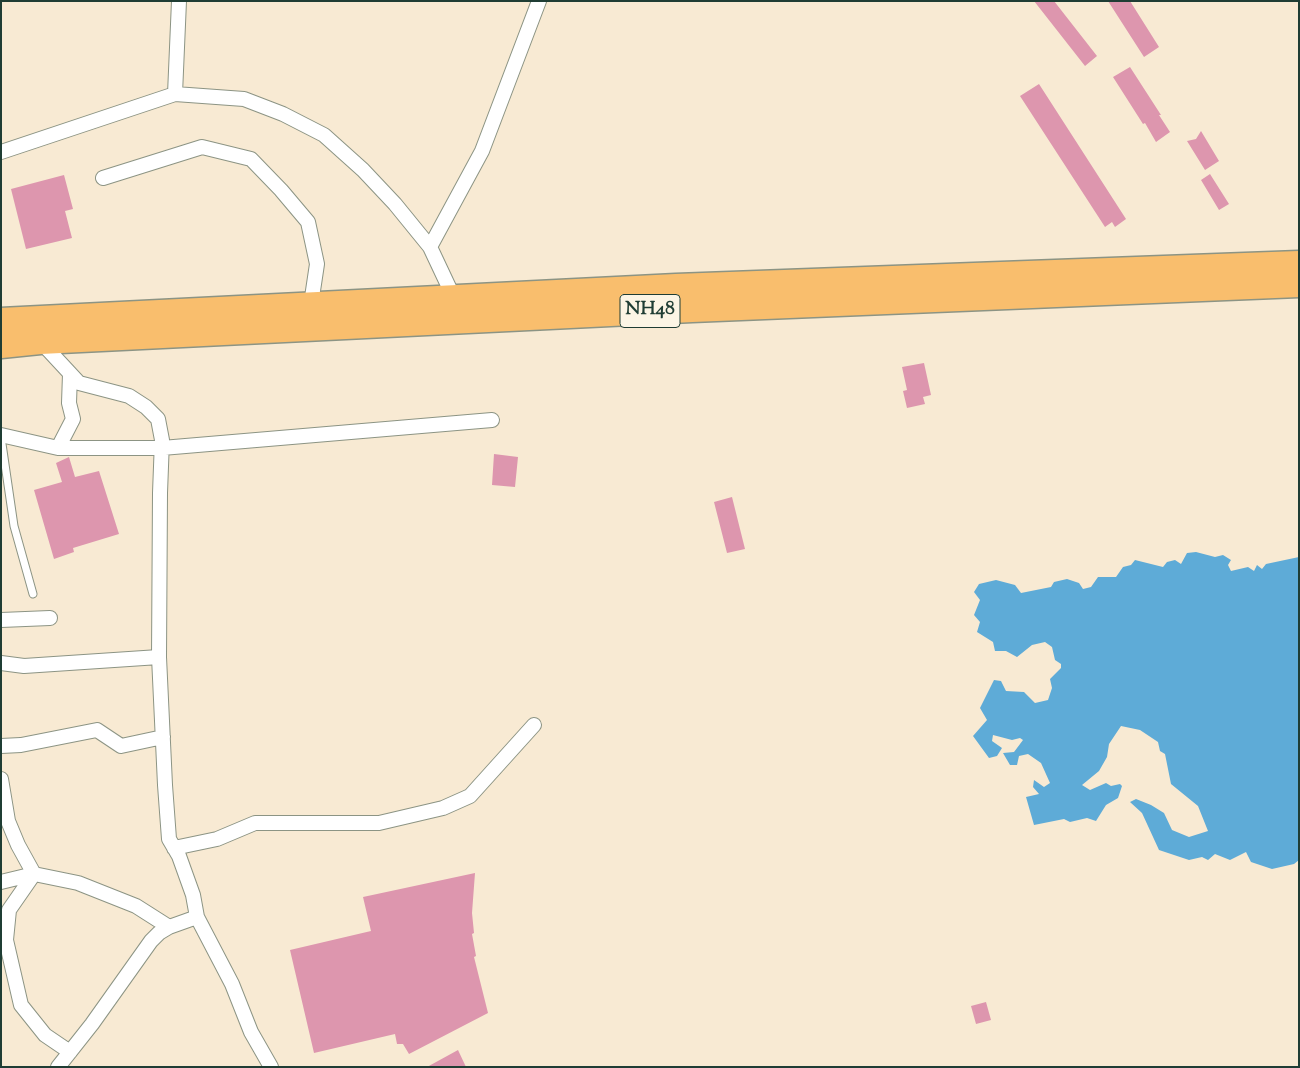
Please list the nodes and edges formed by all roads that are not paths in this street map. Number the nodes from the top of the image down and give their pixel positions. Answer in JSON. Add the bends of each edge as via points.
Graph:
{"nodes":[{"id":1,"x":179,"y":1,"type":"edge"},
{"id":2,"x":539,"y":1,"type":"edge"},
{"id":3,"x":175,"y":94,"type":"junction"},
{"id":4,"x":1,"y":152,"type":"edge"},
{"id":5,"x":103,"y":178,"type":"dead end"},
{"id":6,"x":430,"y":247,"type":"junction"},
{"id":7,"x":1299,"y":264,"type":"edge"},
{"id":8,"x":1299,"y":284,"type":"edge"},
{"id":9,"x":454,"y":298,"type":"junction"},
{"id":10,"x":311,"y":304,"type":"junction"},
{"id":11,"x":1,"y":321,"type":"edge"},
{"id":12,"x":40,"y":341,"type":"junction"},
{"id":13,"x":1,"y":345,"type":"edge"},
{"id":14,"x":70,"y":374,"type":"junction"},
{"id":15,"x":492,"y":420,"type":"dead end"},
{"id":16,"x":1,"y":436,"type":"edge"},
{"id":17,"x":58,"y":448,"type":"junction"},
{"id":18,"x":162,"y":448,"type":"junction"},
{"id":19,"x":33,"y":594,"type":"dead end"},
{"id":20,"x":50,"y":618,"type":"dead end"},
{"id":21,"x":1,"y":620,"type":"edge"},
{"id":22,"x":159,"y":656,"type":"junction"},
{"id":23,"x":1,"y":663,"type":"edge"},
{"id":24,"x":534,"y":725,"type":"dead end"},
{"id":25,"x":163,"y":737,"type":"junction"},
{"id":26,"x":1,"y":746,"type":"edge"},
{"id":27,"x":1,"y":779,"type":"edge"},
{"id":28,"x":174,"y":848,"type":"junction"},
{"id":29,"x":34,"y":874,"type":"junction"},
{"id":30,"x":1,"y":882,"type":"edge"},
{"id":31,"x":197,"y":917,"type":"junction"},
{"id":32,"x":169,"y":927,"type":"junction"},
{"id":33,"x":4,"y":939,"type":"edge"},
{"id":34,"x":70,"y":1052,"type":"junction"},
{"id":35,"x":58,"y":1067,"type":"edge"},
{"id":36,"x":271,"y":1067,"type":"edge"}],
"edges":[{"from":1,"to":3,"type":"street"},
{"from":2,"to":6,"type":"street","via":[[482,151]]},
{"from":3,"to":4,"type":"street"},
{"from":3,"to":6,"type":"street","via":[[244,99],[324,135],[363,170]]},
{"from":5,"to":10,"type":"street","via":[[202,147],[251,159],[308,222],[317,264]]},
{"from":6,"to":9,"type":"street"},
{"from":7,"to":9,"type":"highway","number":"NH48"},
{"from":8,"to":12,"type":"highway","number":"NH48"},
{"from":9,"to":10,"type":"highway","number":"NH48"},
{"from":10,"to":11,"type":"highway","number":"NH48"},
{"from":12,"to":13,"type":"highway","number":"NH48"},
{"from":12,"to":14,"type":"street"},
{"from":14,"to":17,"type":"street","via":[[69,403],[73,419]]},
{"from":14,"to":18,"type":"street","via":[[79,383],[130,396],[146,407],[158,419]]},
{"from":15,"to":18,"type":"street"},
{"from":16,"to":17,"type":"street"},
{"from":16,"to":19,"type":"lane","via":[[14,526]]},
{"from":17,"to":18,"type":"street"},
{"from":18,"to":22,"type":"street"},
{"from":20,"to":21,"type":"street"},
{"from":22,"to":23,"type":"street","via":[[24,666]]},
{"from":22,"to":25,"type":"street"},
{"from":24,"to":28,"type":"street","via":[[470,796],[443,808],[379,823],[255,823],[217,839]]},
{"from":25,"to":26,"type":"street","via":[[121,746],[97,730],[21,746]]},
{"from":25,"to":28,"type":"street","via":[[169,839]]},
{"from":27,"to":29,"type":"street","via":[[8,821]]},
{"from":28,"to":31,"type":"street","via":[[193,895]]},
{"from":29,"to":30,"type":"street"},
{"from":29,"to":32,"type":"street","via":[[78,883],[128,902]]},
{"from":29,"to":33,"type":"street","via":[[9,910]]},
{"from":31,"to":32,"type":"street"},
{"from":31,"to":36,"type":"street"},
{"from":32,"to":34,"type":"street","via":[[150,941]]},
{"from":33,"to":34,"type":"street","via":[[21,1005],[45,1035]]},
{"from":34,"to":35,"type":"street"}]}
